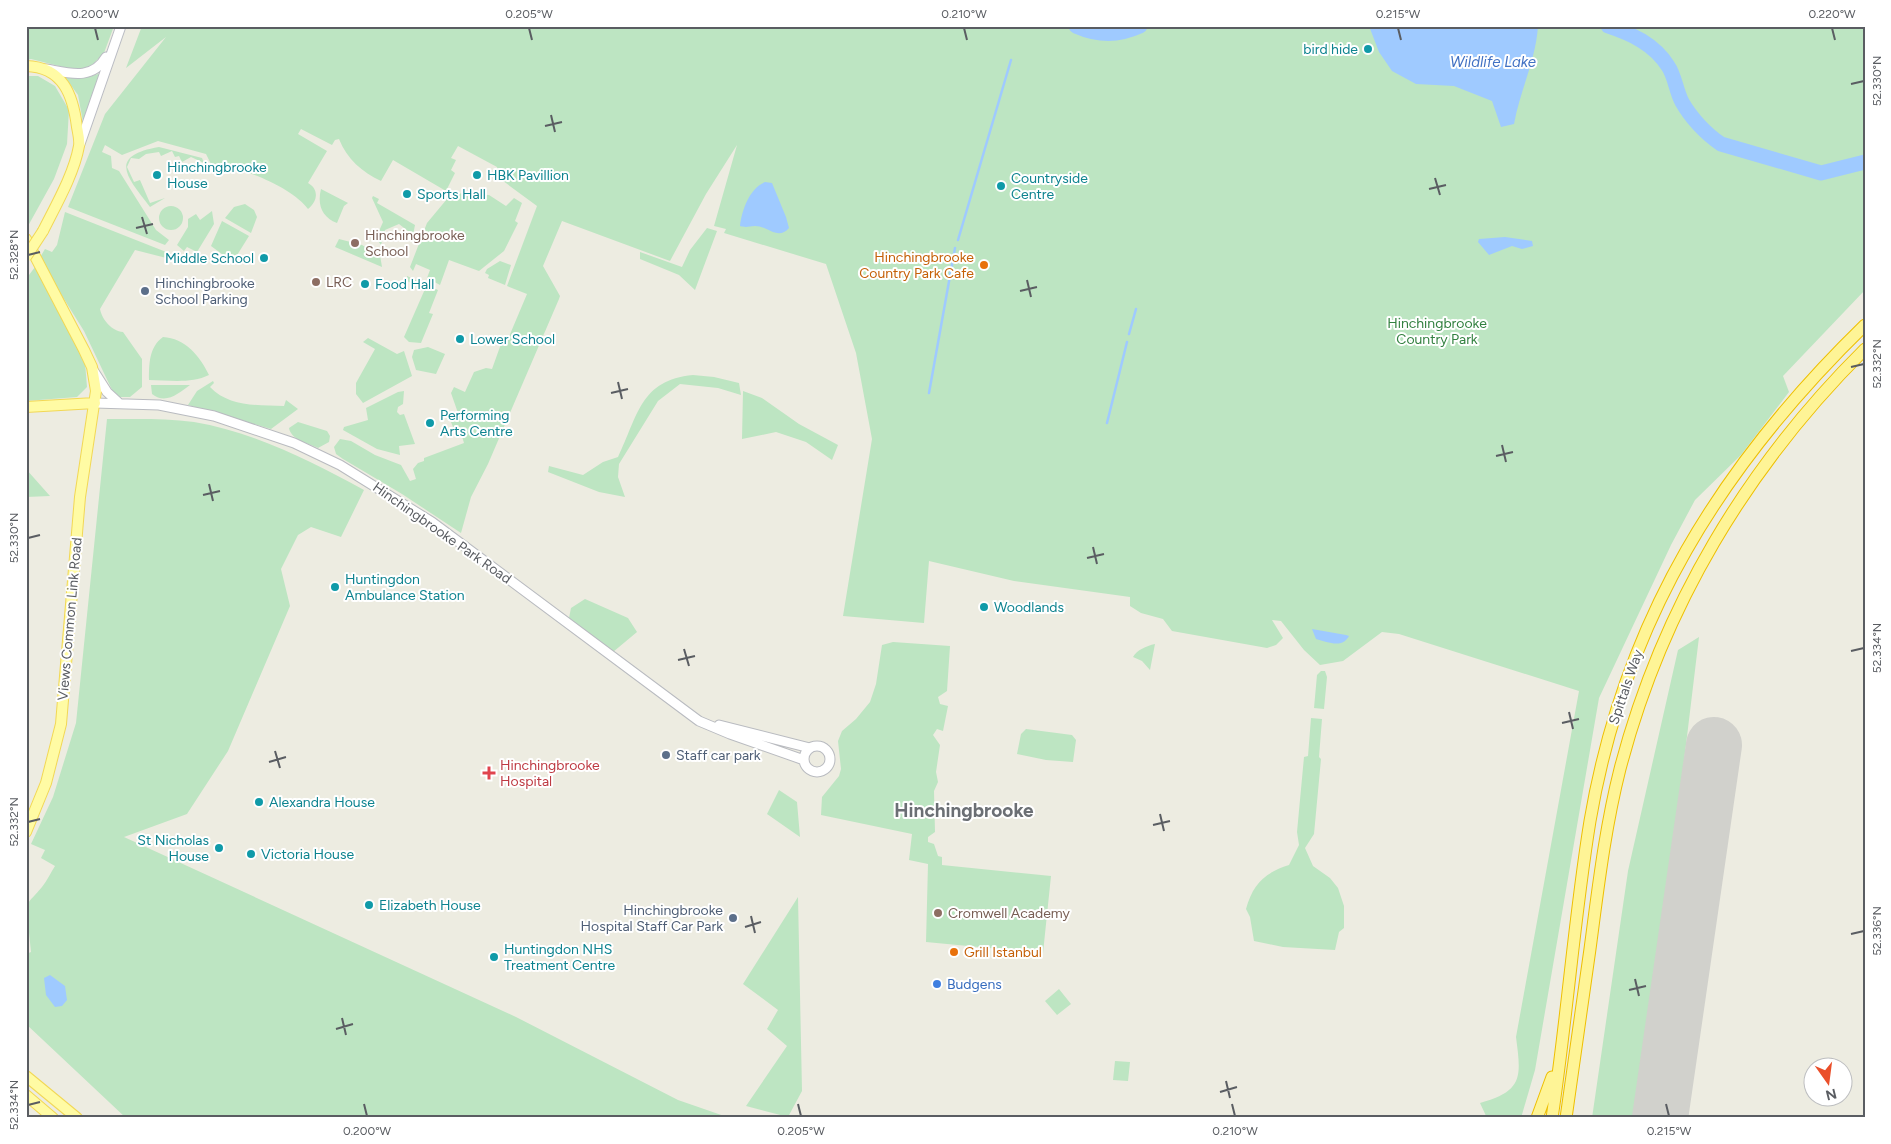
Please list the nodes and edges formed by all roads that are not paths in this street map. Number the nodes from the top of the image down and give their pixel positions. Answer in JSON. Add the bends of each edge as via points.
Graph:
{"nodes":[{"id":1,"x":121,"y":26,"type":"edge"},
{"id":2,"x":113,"y":46,"type":"junction"},
{"id":3,"x":26,"y":66,"type":"edge"},
{"id":4,"x":46,"y":69,"type":"junction"},
{"id":5,"x":80,"y":144,"type":"junction"},
{"id":6,"x":26,"y":239,"type":"edge"},
{"id":7,"x":26,"y":257,"type":"edge"},
{"id":8,"x":1865,"y":325,"type":"edge"},
{"id":9,"x":1865,"y":349,"type":"edge"},
{"id":10,"x":92,"y":367,"type":"junction"},
{"id":11,"x":95,"y":403,"type":"junction"},
{"id":12,"x":119,"y":403,"type":"junction"},
{"id":13,"x":26,"y":407,"type":"edge"},
{"id":14,"x":699,"y":721,"type":"junction"},
{"id":15,"x":810,"y":748,"type":"junction"},
{"id":16,"x":804,"y":760,"type":"junction"},
{"id":17,"x":26,"y":832,"type":"edge"},
{"id":18,"x":1563,"y":1047,"type":"junction"},
{"id":19,"x":26,"y":1076,"type":"edge"},
{"id":20,"x":26,"y":1096,"type":"edge"},
{"id":21,"x":53,"y":1118,"type":"edge"},
{"id":22,"x":76,"y":1118,"type":"edge"},
{"id":23,"x":1537,"y":1118,"type":"edge"},
{"id":24,"x":1552,"y":1118,"type":"edge"},
{"id":25,"x":1566,"y":1118,"type":"edge"}],
"edges":[{"from":1,"to":2,"type":"street"},
{"from":2,"to":4,"type":"street","via":[[98,69],[86,74]]},
{"from":2,"to":5,"type":"street"},
{"from":3,"to":4,"type":"main road"},
{"from":4,"to":5,"type":"main road","via":[[64,83],[73,101]]},
{"from":5,"to":7,"type":"main road","bridge":true,"via":[[63,191]]},
{"from":6,"to":10,"type":"main road"},
{"from":8,"to":18,"type":"highway","name":"Spittals Way","via":[[1791,401],[1723,489],[1685,551],[1646,631],[1620,701],[1590,820]]},
{"from":9,"to":25,"type":"highway","name":"Spittals Way","via":[[1788,433],[1739,500],[1701,562],[1658,653],[1626,748],[1609,823]]},
{"from":10,"to":11,"type":"main road"},
{"from":10,"to":12,"type":"street","via":[[107,392]]},
{"from":11,"to":12,"type":"street","name":"Hinchingbrooke Park Road"},
{"from":11,"to":13,"type":"main road","name":"Hinchingbrooke Park Road"},
{"from":11,"to":17,"type":"main road","name":"Views Common Link Road","via":[[80,497],[61,724],[46,783]]},
{"from":12,"to":14,"type":"street","name":"Hinchingbrooke Park Road","via":[[214,416],[294,443],[362,476],[432,522]]},
{"from":14,"to":15,"type":"street","name":"Hinchingbrooke Park Road"},
{"from":14,"to":16,"type":"street","name":"Hinchingbrooke Park Road"},
{"from":15,"to":16,"type":"street"},
{"from":15,"to":16,"type":"street","via":[[818,746],[825,749],[829,756],[828,765],[821,771],[812,771]]},
{"from":18,"to":23,"type":"highway"},
{"from":18,"to":24,"type":"highway","name":"Spittals Way"},
{"from":19,"to":22,"type":"main road"},
{"from":20,"to":21,"type":"main road"}]}
